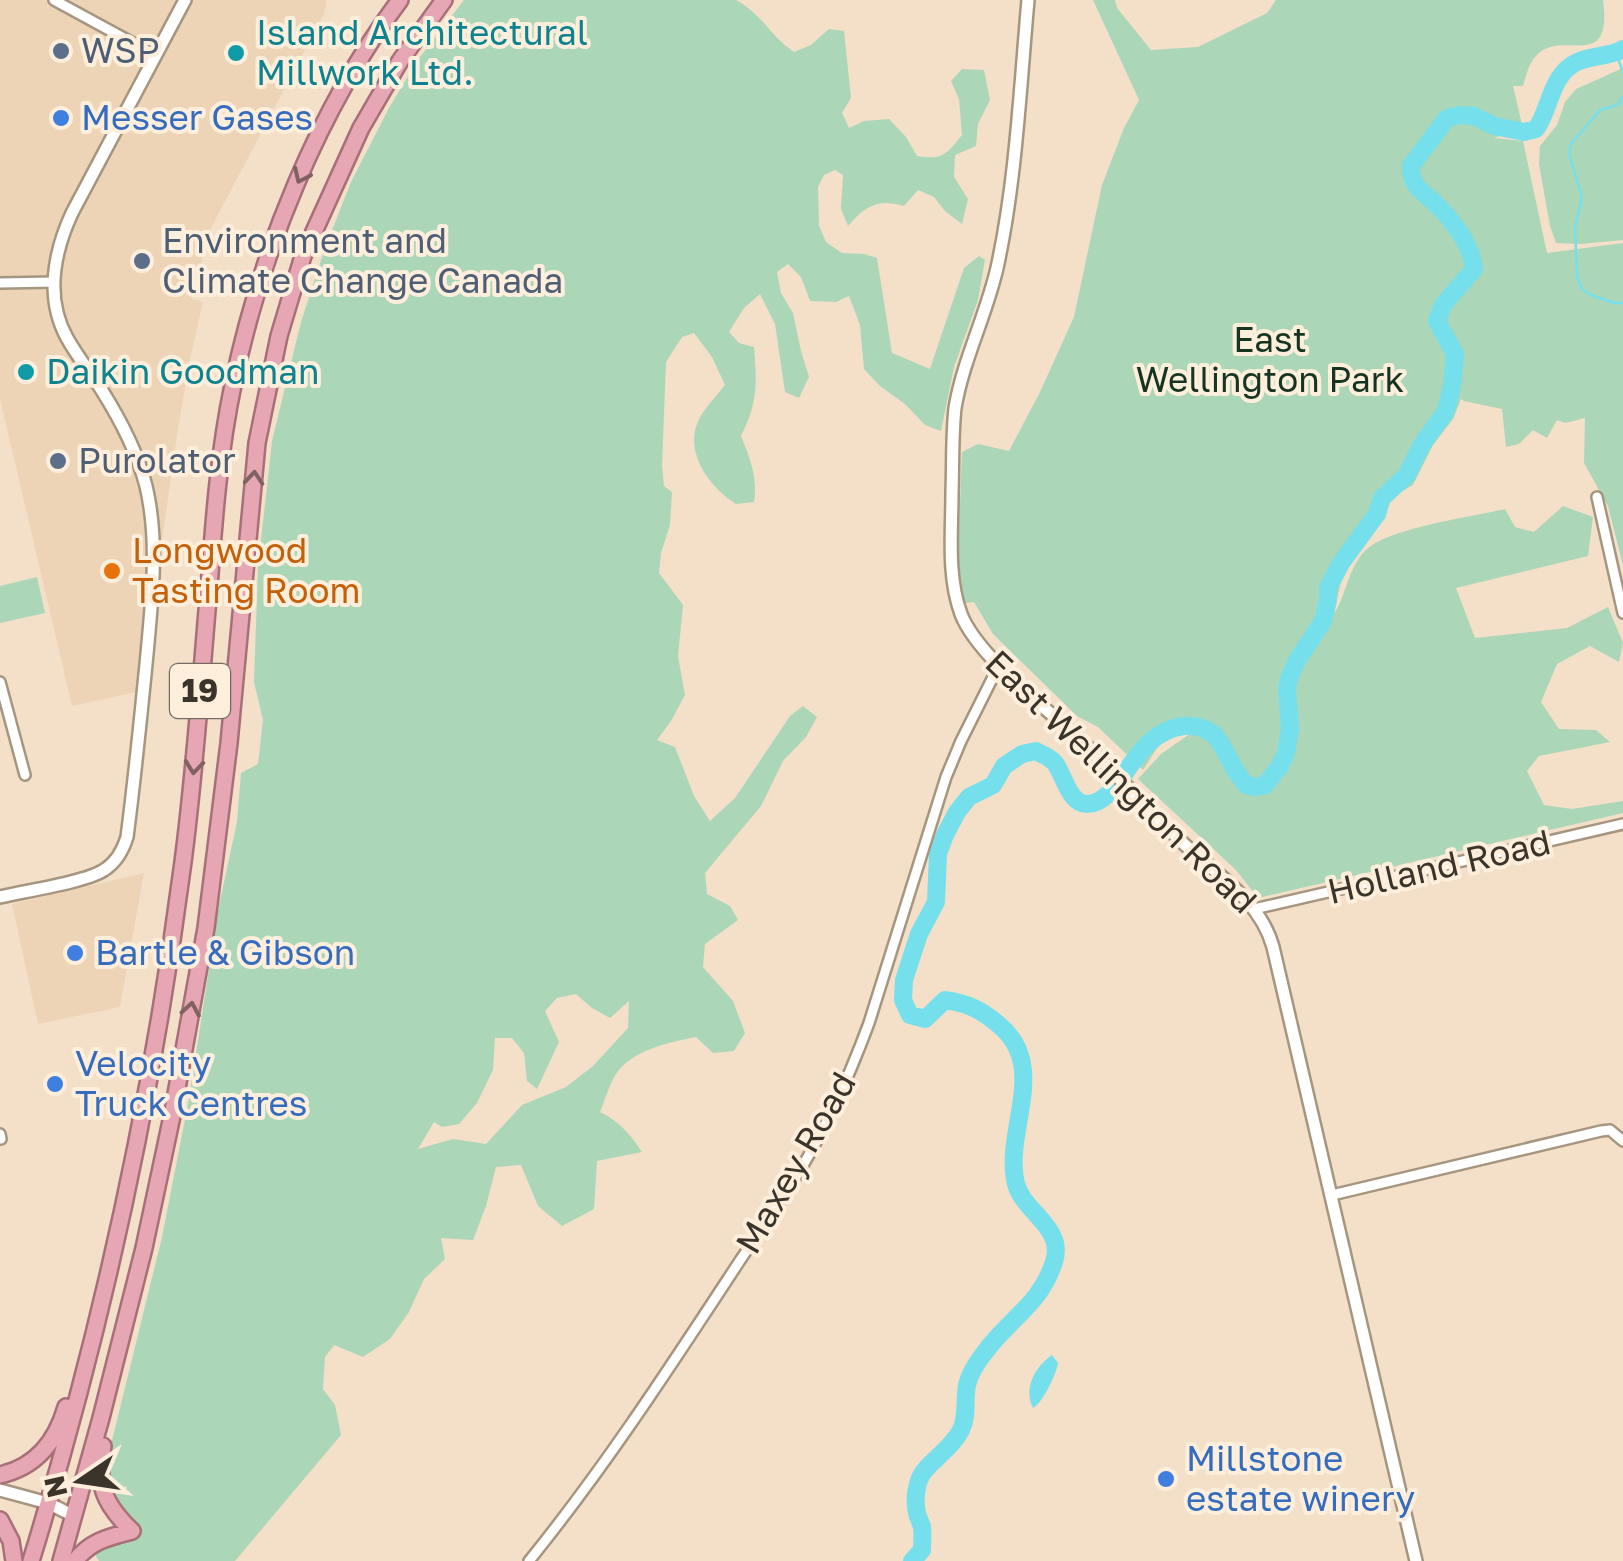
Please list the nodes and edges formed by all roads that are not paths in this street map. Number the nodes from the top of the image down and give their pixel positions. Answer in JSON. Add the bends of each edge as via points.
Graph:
{"nodes":[{"id":1,"x":54,"y":0,"type":"edge"},
{"id":2,"x":185,"y":0,"type":"edge"},
{"id":3,"x":400,"y":0,"type":"edge"},
{"id":4,"x":444,"y":0,"type":"edge"},
{"id":5,"x":1028,"y":0,"type":"edge"},
{"id":6,"x":155,"y":55,"type":"junction"},
{"id":7,"x":54,"y":282,"type":"junction"},
{"id":8,"x":0,"y":283,"type":"edge"},
{"id":9,"x":1597,"y":497,"type":"dead end"},
{"id":10,"x":1623,"y":613,"type":"edge"},
{"id":11,"x":999,"y":665,"type":"junction"},
{"id":12,"x":0,"y":682,"type":"edge"},
{"id":13,"x":25,"y":775,"type":"dead end"},
{"id":14,"x":1623,"y":824,"type":"edge"},
{"id":15,"x":0,"y":896,"type":"edge"},
{"id":16,"x":1254,"y":910,"type":"junction"},
{"id":17,"x":1623,"y":1141,"type":"edge"},
{"id":18,"x":136,"y":1148,"type":"junction"},
{"id":19,"x":160,"y":1174,"type":"junction"},
{"id":20,"x":1332,"y":1194,"type":"junction"},
{"id":21,"x":0,"y":1476,"type":"edge"},
{"id":22,"x":0,"y":1490,"type":"edge"},
{"id":23,"x":48,"y":1504,"type":"junction"},
{"id":24,"x":74,"y":1516,"type":"junction"},
{"id":25,"x":0,"y":1520,"type":"edge"},
{"id":26,"x":14,"y":1561,"type":"edge"},
{"id":27,"x":31,"y":1561,"type":"edge"},
{"id":28,"x":61,"y":1561,"type":"edge"},
{"id":29,"x":75,"y":1561,"type":"edge"},
{"id":30,"x":529,"y":1561,"type":"edge"},
{"id":31,"x":1416,"y":1561,"type":"edge"}],
"edges":[{"from":1,"to":6,"type":"street"},
{"from":2,"to":6,"type":"street"},
{"from":3,"to":18,"type":"highway","number":"19","one_way":true,"via":[[342,89],[297,183],[260,282],[232,386],[183,862]]},
{"from":19,"to":4,"type":"highway","number":"19","one_way":true,"via":[[206,928],[257,444],[279,336],[303,256],[361,128]]},
{"from":5,"to":11,"type":"street","name":"East Wellington Road","via":[[1002,242],[954,420],[953,585],[968,627]]},
{"from":6,"to":7,"type":"street","via":[[65,228]]},
{"from":7,"to":8,"type":"street"},
{"from":7,"to":15,"type":"street","via":[[64,332],[128,435],[146,484],[154,556],[148,646],[123,850],[96,874]]},
{"from":9,"to":10,"type":"street"},
{"from":11,"to":16,"type":"street","name":"East Wellington Road"},
{"from":11,"to":30,"type":"street","name":"Maxey Road","via":[[946,776],[869,1022],[831,1112],[794,1181],[702,1319]]},
{"from":12,"to":13,"type":"street"},
{"from":14,"to":16,"type":"street","name":"Holland Road"},
{"from":16,"to":20,"type":"street","name":"East Wellington Road","via":[[1270,937]]},
{"from":17,"to":20,"type":"street","via":[[1600,1131]]},
{"from":18,"to":21,"type":"highway","via":[[54,1439],[32,1463]]},
{"from":18,"to":23,"type":"highway","number":"19"},
{"from":19,"to":24,"type":"highway","number":"19"},
{"from":19,"to":29,"type":"highway","via":[[157,1224],[100,1462],[104,1496],[132,1531],[88,1546]]},
{"from":20,"to":31,"type":"street","name":"East Wellington Road"},
{"from":22,"to":23,"type":"street"},
{"from":23,"to":24,"type":"street"},
{"from":23,"to":27,"type":"highway","number":"19"},
{"from":24,"to":28,"type":"highway","number":"19"},
{"from":25,"to":26,"type":"highway"}]}
